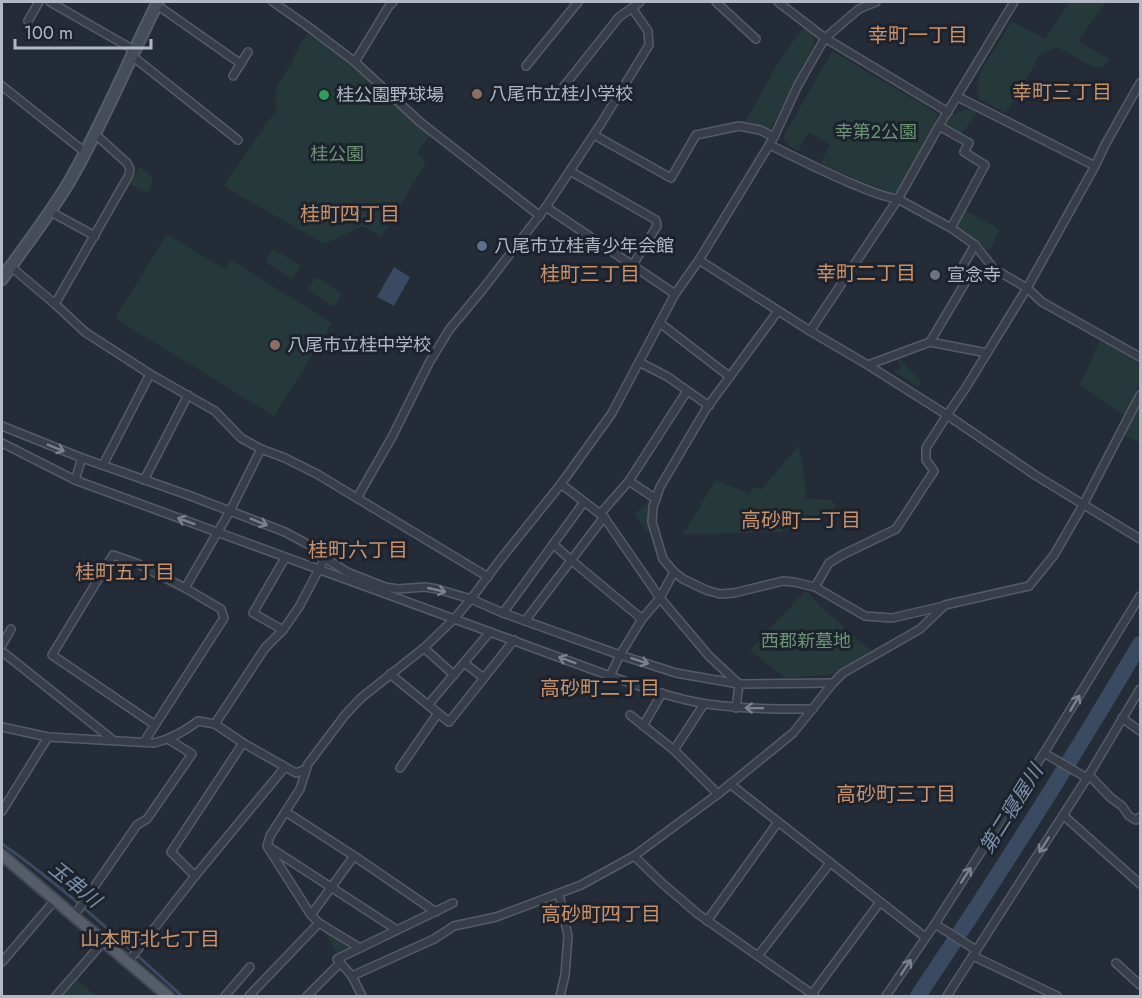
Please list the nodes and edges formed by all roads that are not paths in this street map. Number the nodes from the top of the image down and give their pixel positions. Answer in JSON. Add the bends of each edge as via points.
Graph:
{"nodes":[{"id":1,"x":39,"y":2,"type":"edge"},
{"id":2,"x":50,"y":2,"type":"edge"},
{"id":3,"x":273,"y":2,"type":"edge"},
{"id":4,"x":393,"y":2,"type":"edge"},
{"id":5,"x":578,"y":2,"type":"edge"},
{"id":6,"x":640,"y":2,"type":"edge"},
{"id":7,"x":716,"y":2,"type":"edge"},
{"id":8,"x":778,"y":2,"type":"edge"},
{"id":9,"x":876,"y":2,"type":"edge"},
{"id":10,"x":1014,"y":2,"type":"edge"},
{"id":11,"x":157,"y":3,"type":"edge"},
{"id":12,"x":632,"y":8,"type":"junction"},
{"id":13,"x":28,"y":21,"type":"dead end"},
{"id":14,"x":825,"y":38,"type":"junction"},
{"id":15,"x":756,"y":39,"type":"dead end"},
{"id":16,"x":133,"y":52,"type":"junction"},
{"id":17,"x":249,"y":52,"type":"dead end"},
{"id":18,"x":355,"y":62,"type":"junction"},
{"id":19,"x":241,"y":64,"type":"junction"},
{"id":20,"x":526,"y":66,"type":"dead end"},
{"id":21,"x":233,"y":76,"type":"dead end"},
{"id":22,"x":1140,"y":83,"type":"edge"},
{"id":23,"x":2,"y":86,"type":"edge"},
{"id":24,"x":557,"y":95,"type":"dead end"},
{"id":25,"x":958,"y":97,"type":"junction"},
{"id":26,"x":948,"y":112,"type":"junction"},
{"id":27,"x":939,"y":126,"type":"junction"},
{"id":28,"x":94,"y":134,"type":"junction"},
{"id":29,"x":594,"y":135,"type":"junction"},
{"id":30,"x":774,"y":137,"type":"junction"},
{"id":31,"x":238,"y":140,"type":"dead end"},
{"id":32,"x":770,"y":145,"type":"junction"},
{"id":33,"x":86,"y":153,"type":"junction"},
{"id":34,"x":1095,"y":166,"type":"junction"},
{"id":35,"x":570,"y":171,"type":"junction"},
{"id":36,"x":898,"y":199,"type":"junction"},
{"id":37,"x":546,"y":207,"type":"junction"},
{"id":38,"x":51,"y":212,"type":"junction"},
{"id":39,"x":540,"y":216,"type":"junction"},
{"id":40,"x":951,"y":228,"type":"junction"},
{"id":41,"x":95,"y":236,"type":"junction"},
{"id":42,"x":975,"y":245,"type":"junction"},
{"id":43,"x":699,"y":260,"type":"junction"},
{"id":44,"x":10,"y":266,"type":"junction"},
{"id":45,"x":632,"y":266,"type":"junction"},
{"id":46,"x":2,"y":279,"type":"edge"},
{"id":47,"x":1027,"y":288,"type":"junction"},
{"id":48,"x":675,"y":294,"type":"junction"},
{"id":49,"x":55,"y":304,"type":"junction"},
{"id":50,"x":778,"y":311,"type":"junction"},
{"id":51,"x":660,"y":323,"type":"junction"},
{"id":52,"x":810,"y":331,"type":"junction"},
{"id":53,"x":930,"y":342,"type":"junction"},
{"id":54,"x":987,"y":353,"type":"junction"},
{"id":55,"x":1140,"y":357,"type":"edge"},
{"id":56,"x":639,"y":362,"type":"junction"},
{"id":57,"x":868,"y":365,"type":"junction"},
{"id":58,"x":150,"y":374,"type":"junction"},
{"id":59,"x":730,"y":377,"type":"junction"},
{"id":60,"x":687,"y":390,"type":"junction"},
{"id":61,"x":188,"y":395,"type":"junction"},
{"id":62,"x":1140,"y":395,"type":"edge"},
{"id":63,"x":709,"y":406,"type":"junction"},
{"id":64,"x":946,"y":415,"type":"junction"},
{"id":65,"x":2,"y":426,"type":"edge"},
{"id":66,"x":2,"y":443,"type":"edge"},
{"id":67,"x":261,"y":449,"type":"junction"},
{"id":68,"x":82,"y":458,"type":"junction"},
{"id":69,"x":103,"y":465,"type":"junction"},
{"id":70,"x":75,"y":480,"type":"junction"},
{"id":71,"x":144,"y":480,"type":"junction"},
{"id":72,"x":629,"y":481,"type":"junction"},
{"id":73,"x":561,"y":484,"type":"junction"},
{"id":74,"x":357,"y":498,"type":"junction"},
{"id":75,"x":656,"y":499,"type":"junction"},
{"id":76,"x":584,"y":502,"type":"junction"},
{"id":77,"x":1083,"y":505,"type":"junction"},
{"id":78,"x":230,"y":511,"type":"junction"},
{"id":79,"x":602,"y":515,"type":"junction"},
{"id":80,"x":218,"y":532,"type":"junction"},
{"id":81,"x":1140,"y":539,"type":"edge"},
{"id":82,"x":553,"y":544,"type":"junction"},
{"id":83,"x":285,"y":558,"type":"junction"},
{"id":84,"x":325,"y":558,"type":"junction"},
{"id":85,"x":571,"y":560,"type":"junction"},
{"id":86,"x":319,"y":570,"type":"junction"},
{"id":87,"x":674,"y":572,"type":"junction"},
{"id":88,"x":488,"y":577,"type":"junction"},
{"id":89,"x":815,"y":587,"type":"junction"},
{"id":90,"x":185,"y":588,"type":"junction"},
{"id":91,"x":1140,"y":596,"type":"edge"},
{"id":92,"x":660,"y":598,"type":"junction"},
{"id":93,"x":471,"y":599,"type":"junction"},
{"id":94,"x":945,"y":606,"type":"junction"},
{"id":95,"x":503,"y":613,"type":"junction"},
{"id":96,"x":454,"y":619,"type":"junction"},
{"id":97,"x":642,"y":619,"type":"junction"},
{"id":98,"x":525,"y":621,"type":"junction"},
{"id":99,"x":10,"y":629,"type":"dead end"},
{"id":100,"x":283,"y":630,"type":"junction"},
{"id":101,"x":490,"y":632,"type":"junction"},
{"id":102,"x":514,"y":640,"type":"junction"},
{"id":103,"x":2,"y":645,"type":"edge"},
{"id":104,"x":424,"y":648,"type":"junction"},
{"id":105,"x":4,"y":653,"type":"dead end"},
{"id":106,"x":620,"y":655,"type":"junction"},
{"id":107,"x":464,"y":663,"type":"junction"},
{"id":108,"x":390,"y":674,"type":"junction"},
{"id":109,"x":454,"y":675,"type":"junction"},
{"id":110,"x":610,"y":676,"type":"junction"},
{"id":111,"x":484,"y":678,"type":"junction"},
{"id":112,"x":833,"y":682,"type":"junction"},
{"id":113,"x":738,"y":684,"type":"junction"},
{"id":114,"x":1140,"y":689,"type":"edge"},
{"id":115,"x":662,"y":693,"type":"junction"},
{"id":116,"x":704,"y":704,"type":"junction"},
{"id":117,"x":428,"y":705,"type":"junction"},
{"id":118,"x":736,"y":708,"type":"junction"},
{"id":119,"x":813,"y":709,"type":"junction"},
{"id":120,"x":438,"y":713,"type":"junction"},
{"id":121,"x":630,"y":715,"type":"dead end"},
{"id":122,"x":1122,"y":718,"type":"junction"},
{"id":123,"x":215,"y":724,"type":"junction"},
{"id":124,"x":155,"y":725,"type":"junction"},
{"id":125,"x":643,"y":726,"type":"junction"},
{"id":126,"x":2,"y":727,"type":"edge"},
{"id":127,"x":1140,"y":731,"type":"edge"},
{"id":128,"x":48,"y":736,"type":"junction"},
{"id":129,"x":168,"y":739,"type":"junction"},
{"id":130,"x":113,"y":740,"type":"junction"},
{"id":131,"x":144,"y":742,"type":"junction"},
{"id":132,"x":243,"y":743,"type":"junction"},
{"id":133,"x":674,"y":750,"type":"junction"},
{"id":134,"x":1044,"y":753,"type":"junction"},
{"id":135,"x":285,"y":767,"type":"junction"},
{"id":136,"x":400,"y":768,"type":"dead end"},
{"id":137,"x":306,"y":769,"type":"junction"},
{"id":138,"x":1088,"y":777,"type":"junction"},
{"id":139,"x":730,"y":784,"type":"junction"},
{"id":140,"x":718,"y":794,"type":"junction"},
{"id":141,"x":2,"y":811,"type":"edge"},
{"id":142,"x":286,"y":812,"type":"junction"},
{"id":143,"x":1063,"y":815,"type":"junction"},
{"id":144,"x":1140,"y":818,"type":"edge"},
{"id":145,"x":778,"y":822,"type":"junction"},
{"id":146,"x":267,"y":846,"type":"junction"},
{"id":147,"x":2,"y":855,"type":"edge"},
{"id":148,"x":354,"y":856,"type":"junction"},
{"id":149,"x":634,"y":856,"type":"junction"},
{"id":150,"x":830,"y":863,"type":"junction"},
{"id":151,"x":195,"y":876,"type":"junction"},
{"id":152,"x":1140,"y":884,"type":"edge"},
{"id":153,"x":332,"y":887,"type":"junction"},
{"id":154,"x":558,"y":894,"type":"junction"},
{"id":155,"x":55,"y":900,"type":"junction"},
{"id":156,"x":880,"y":902,"type":"junction"},
{"id":157,"x":453,"y":903,"type":"dead end"},
{"id":158,"x":79,"y":909,"type":"junction"},
{"id":159,"x":436,"y":912,"type":"junction"},
{"id":160,"x":311,"y":915,"type":"junction"},
{"id":161,"x":708,"y":921,"type":"junction"},
{"id":162,"x":319,"y":923,"type":"junction"},
{"id":163,"x":934,"y":924,"type":"junction"},
{"id":164,"x":396,"y":930,"type":"junction"},
{"id":165,"x":926,"y":937,"type":"junction"},
{"id":166,"x":104,"y":941,"type":"junction"},
{"id":167,"x":360,"y":948,"type":"junction"},
{"id":168,"x":975,"y":953,"type":"junction"},
{"id":169,"x":758,"y":956,"type":"junction"},
{"id":170,"x":129,"y":960,"type":"junction"},
{"id":171,"x":2,"y":962,"type":"edge"},
{"id":172,"x":340,"y":963,"type":"junction"},
{"id":173,"x":1116,"y":963,"type":"dead end"},
{"id":174,"x":250,"y":967,"type":"dead end"},
{"id":175,"x":352,"y":976,"type":"junction"},
{"id":176,"x":1140,"y":985,"type":"edge"},
{"id":177,"x":814,"y":995,"type":"edge"},
{"id":178,"x":56,"y":996,"type":"edge"},
{"id":179,"x":168,"y":996,"type":"edge"},
{"id":180,"x":225,"y":996,"type":"edge"},
{"id":181,"x":249,"y":996,"type":"edge"},
{"id":182,"x":308,"y":996,"type":"edge"},
{"id":183,"x":362,"y":996,"type":"edge"},
{"id":184,"x":560,"y":996,"type":"edge"},
{"id":185,"x":886,"y":996,"type":"edge"},
{"id":186,"x":947,"y":996,"type":"edge"},
{"id":187,"x":1057,"y":996,"type":"edge"}],
"edges":[{"from":1,"to":13,"type":"street"},
{"from":2,"to":16,"type":"street"},
{"from":3,"to":18,"type":"street"},
{"from":4,"to":18,"type":"street"},
{"from":5,"to":20,"type":"street"},
{"from":6,"to":12,"type":"street"},
{"from":7,"to":15,"type":"street"},
{"from":8,"to":14,"type":"street"},
{"from":9,"to":14,"type":"street","via":[[859,9]]},
{"from":10,"to":25,"type":"street"},
{"from":11,"to":16,"type":"street"},
{"from":11,"to":19,"type":"street"},
{"from":12,"to":24,"type":"street","via":[[619,16]]},
{"from":12,"to":29,"type":"street","via":[[648,31],[649,45]]},
{"from":14,"to":26,"type":"street"},
{"from":14,"to":30,"type":"street"},
{"from":16,"to":28,"type":"street"},
{"from":16,"to":31,"type":"street"},
{"from":17,"to":19,"type":"street"},
{"from":18,"to":39,"type":"street","via":[[420,122]]},
{"from":19,"to":21,"type":"street"},
{"from":22,"to":34,"type":"street"},
{"from":23,"to":33,"type":"street"},
{"from":25,"to":26,"type":"street"},
{"from":25,"to":34,"type":"street"},
{"from":26,"to":27,"type":"street"},
{"from":27,"to":36,"type":"street"},
{"from":27,"to":40,"type":"street","via":[[969,143],[964,152],[985,165]]},
{"from":28,"to":33,"type":"street"},
{"from":28,"to":41,"type":"street","via":[[130,169]]},
{"from":29,"to":30,"type":"street","via":[[671,178],[696,135],[739,126]]},
{"from":29,"to":35,"type":"street"},
{"from":30,"to":32,"type":"street"},
{"from":32,"to":36,"type":"street","via":[[871,192]]},
{"from":32,"to":43,"type":"street"},
{"from":33,"to":38,"type":"street"},
{"from":34,"to":47,"type":"street"},
{"from":35,"to":37,"type":"street"},
{"from":35,"to":45,"type":"street","via":[[656,220],[657,226]]},
{"from":36,"to":40,"type":"street"},
{"from":36,"to":52,"type":"street"},
{"from":37,"to":39,"type":"street"},
{"from":37,"to":45,"type":"street"},
{"from":38,"to":41,"type":"street"},
{"from":38,"to":44,"type":"street"},
{"from":39,"to":74,"type":"street","via":[[449,330]]},
{"from":40,"to":42,"type":"street"},
{"from":41,"to":49,"type":"street"},
{"from":42,"to":47,"type":"street","via":[[994,269]]},
{"from":42,"to":53,"type":"street","via":[[964,264],[964,283]]},
{"from":43,"to":48,"type":"street"},
{"from":43,"to":50,"type":"street"},
{"from":44,"to":46,"type":"street"},
{"from":44,"to":49,"type":"street"},
{"from":45,"to":48,"type":"street"},
{"from":47,"to":54,"type":"street"},
{"from":47,"to":55,"type":"street","via":[[1042,302]]},
{"from":48,"to":51,"type":"street"},
{"from":49,"to":58,"type":"street","via":[[85,332]]},
{"from":50,"to":52,"type":"street"},
{"from":50,"to":59,"type":"street"},
{"from":51,"to":56,"type":"street"},
{"from":51,"to":59,"type":"street"},
{"from":52,"to":57,"type":"street"},
{"from":53,"to":54,"type":"street"},
{"from":53,"to":57,"type":"street"},
{"from":54,"to":64,"type":"street"},
{"from":56,"to":60,"type":"street"},
{"from":56,"to":73,"type":"street","via":[[612,412]]},
{"from":57,"to":64,"type":"street"},
{"from":58,"to":61,"type":"street"},
{"from":58,"to":69,"type":"street"},
{"from":59,"to":63,"type":"street"},
{"from":60,"to":63,"type":"street"},
{"from":60,"to":72,"type":"street"},
{"from":61,"to":67,"type":"street","via":[[215,411],[241,438]]},
{"from":61,"to":71,"type":"street"},
{"from":62,"to":77,"type":"street"},
{"from":63,"to":75,"type":"street"},
{"from":64,"to":77,"type":"street"},
{"from":64,"to":89,"type":"street","via":[[926,448],[926,460],[934,471],[896,529],[829,563]]},
{"from":65,"to":68,"type":"street","one_way":true},
{"from":66,"to":70,"type":"street"},
{"from":67,"to":74,"type":"street"},
{"from":67,"to":78,"type":"street"},
{"from":68,"to":69,"type":"street"},
{"from":68,"to":70,"type":"street"},
{"from":69,"to":71,"type":"street"},
{"from":80,"to":70,"type":"street","one_way":true},
{"from":71,"to":78,"type":"street"},
{"from":72,"to":75,"type":"street"},
{"from":72,"to":79,"type":"street"},
{"from":73,"to":76,"type":"street"},
{"from":73,"to":88,"type":"street"},
{"from":74,"to":88,"type":"street"},
{"from":75,"to":87,"type":"street","via":[[652,522],[663,559]]},
{"from":76,"to":79,"type":"street"},
{"from":76,"to":82,"type":"street"},
{"from":77,"to":81,"type":"street"},
{"from":77,"to":94,"type":"street","via":[[1054,555],[1029,586]]},
{"from":78,"to":80,"type":"street"},
{"from":78,"to":84,"type":"street","one_way":true,"via":[[285,532]]},
{"from":79,"to":85,"type":"street"},
{"from":79,"to":92,"type":"street"},
{"from":80,"to":83,"type":"street"},
{"from":80,"to":90,"type":"street"},
{"from":82,"to":85,"type":"street"},
{"from":82,"to":95,"type":"street"},
{"from":83,"to":86,"type":"street"},
{"from":83,"to":100,"type":"street","via":[[253,613]]},
{"from":84,"to":86,"type":"street"},
{"from":84,"to":93,"type":"street","one_way":true,"via":[[347,572],[385,587],[425,587]]},
{"from":85,"to":97,"type":"street"},
{"from":85,"to":98,"type":"street"},
{"from":86,"to":96,"type":"street"},
{"from":86,"to":100,"type":"street"},
{"from":87,"to":89,"type":"street","via":[[696,586],[720,594],[783,581]]},
{"from":87,"to":92,"type":"street"},
{"from":88,"to":93,"type":"street"},
{"from":89,"to":94,"type":"street","via":[[865,616],[892,618]]},
{"from":90,"to":124,"type":"street","via":[[221,609],[224,618]]},
{"from":90,"to":124,"type":"street","via":[[114,555],[52,655]]},
{"from":134,"to":91,"type":"street","one_way":true},
{"from":92,"to":97,"type":"street"},
{"from":92,"to":113,"type":"street"},
{"from":93,"to":95,"type":"street"},
{"from":93,"to":96,"type":"street"},
{"from":94,"to":112,"type":"street","via":[[920,629]]},
{"from":95,"to":98,"type":"street"},
{"from":96,"to":101,"type":"street"},
{"from":96,"to":104,"type":"street"},
{"from":97,"to":106,"type":"street"},
{"from":98,"to":106,"type":"street"},
{"from":99,"to":103,"type":"street"},
{"from":100,"to":123,"type":"street","via":[[265,648]]},
{"from":101,"to":102,"type":"street"},
{"from":101,"to":107,"type":"street"},
{"from":110,"to":102,"type":"street","one_way":true},
{"from":102,"to":111,"type":"street"},
{"from":104,"to":108,"type":"street"},
{"from":104,"to":109,"type":"street"},
{"from":105,"to":130,"type":"street"},
{"from":106,"to":110,"type":"street"},
{"from":106,"to":113,"type":"street","one_way":true,"via":[[676,673]]},
{"from":107,"to":109,"type":"street"},
{"from":107,"to":111,"type":"street"},
{"from":108,"to":117,"type":"street"},
{"from":108,"to":137,"type":"street","via":[[345,715]]},
{"from":109,"to":117,"type":"street"},
{"from":110,"to":115,"type":"street"},
{"from":111,"to":120,"type":"street","via":[[448,722]]},
{"from":112,"to":113,"type":"street"},
{"from":112,"to":119,"type":"street"},
{"from":113,"to":118,"type":"street"},
{"from":114,"to":122,"type":"street"},
{"from":115,"to":116,"type":"street"},
{"from":115,"to":125,"type":"street"},
{"from":116,"to":118,"type":"street"},
{"from":116,"to":133,"type":"street"},
{"from":117,"to":120,"type":"street"},
{"from":119,"to":118,"type":"street","one_way":true},
{"from":119,"to":139,"type":"street","via":[[793,733]]},
{"from":120,"to":136,"type":"street"},
{"from":121,"to":125,"type":"street"},
{"from":122,"to":127,"type":"street"},
{"from":122,"to":138,"type":"street"},
{"from":123,"to":129,"type":"street","via":[[198,721]]},
{"from":123,"to":132,"type":"street"},
{"from":124,"to":131,"type":"street"},
{"from":125,"to":133,"type":"street"},
{"from":126,"to":128,"type":"street"},
{"from":128,"to":130,"type":"street"},
{"from":128,"to":141,"type":"street"},
{"from":129,"to":131,"type":"street"},
{"from":129,"to":158,"type":"street","via":[[192,753]]},
{"from":130,"to":131,"type":"street"},
{"from":132,"to":135,"type":"street"},
{"from":132,"to":151,"type":"street","via":[[171,852]]},
{"from":133,"to":140,"type":"street"},
{"from":134,"to":138,"type":"street"},
{"from":163,"to":134,"type":"street","one_way":true},
{"from":135,"to":137,"type":"street","via":[[296,773]]},
{"from":135,"to":151,"type":"street"},
{"from":137,"to":142,"type":"street"},
{"from":138,"to":143,"type":"street"},
{"from":138,"to":144,"type":"street","via":[[1129,816]]},
{"from":139,"to":140,"type":"street"},
{"from":139,"to":145,"type":"street"},
{"from":140,"to":149,"type":"street"},
{"from":142,"to":146,"type":"street"},
{"from":142,"to":148,"type":"street"},
{"from":143,"to":152,"type":"street"},
{"from":143,"to":168,"type":"street","one_way":true},
{"from":145,"to":150,"type":"street"},
{"from":145,"to":161,"type":"street"},
{"from":146,"to":153,"type":"street"},
{"from":146,"to":160,"type":"street"},
{"from":147,"to":155,"type":"main road"},
{"from":148,"to":153,"type":"street"},
{"from":148,"to":159,"type":"street"},
{"from":149,"to":154,"type":"street"},
{"from":149,"to":161,"type":"street"},
{"from":150,"to":156,"type":"street"},
{"from":150,"to":169,"type":"street"},
{"from":151,"to":170,"type":"street"},
{"from":153,"to":160,"type":"street"},
{"from":153,"to":164,"type":"street"},
{"from":154,"to":175,"type":"street","via":[[496,917],[454,926]]},
{"from":154,"to":184,"type":"street","via":[[568,936],[566,975]]},
{"from":155,"to":158,"type":"main road"},
{"from":155,"to":171,"type":"street"},
{"from":156,"to":165,"type":"street"},
{"from":156,"to":177,"type":"street"},
{"from":157,"to":159,"type":"street"},
{"from":158,"to":166,"type":"main road"},
{"from":159,"to":164,"type":"street"},
{"from":160,"to":162,"type":"street"},
{"from":161,"to":169,"type":"street"},
{"from":162,"to":167,"type":"street"},
{"from":162,"to":181,"type":"street"},
{"from":163,"to":165,"type":"street"},
{"from":163,"to":168,"type":"street"},
{"from":164,"to":167,"type":"street"},
{"from":185,"to":165,"type":"street","one_way":true},
{"from":166,"to":170,"type":"main road"},
{"from":166,"to":178,"type":"street"},
{"from":167,"to":172,"type":"street","via":[[337,959]]},
{"from":168,"to":186,"type":"street"},
{"from":168,"to":187,"type":"street"},
{"from":169,"to":177,"type":"street"},
{"from":170,"to":179,"type":"main road"},
{"from":172,"to":175,"type":"street"},
{"from":172,"to":182,"type":"street"},
{"from":173,"to":176,"type":"street"},
{"from":174,"to":180,"type":"street"},
{"from":175,"to":183,"type":"street"}]}
